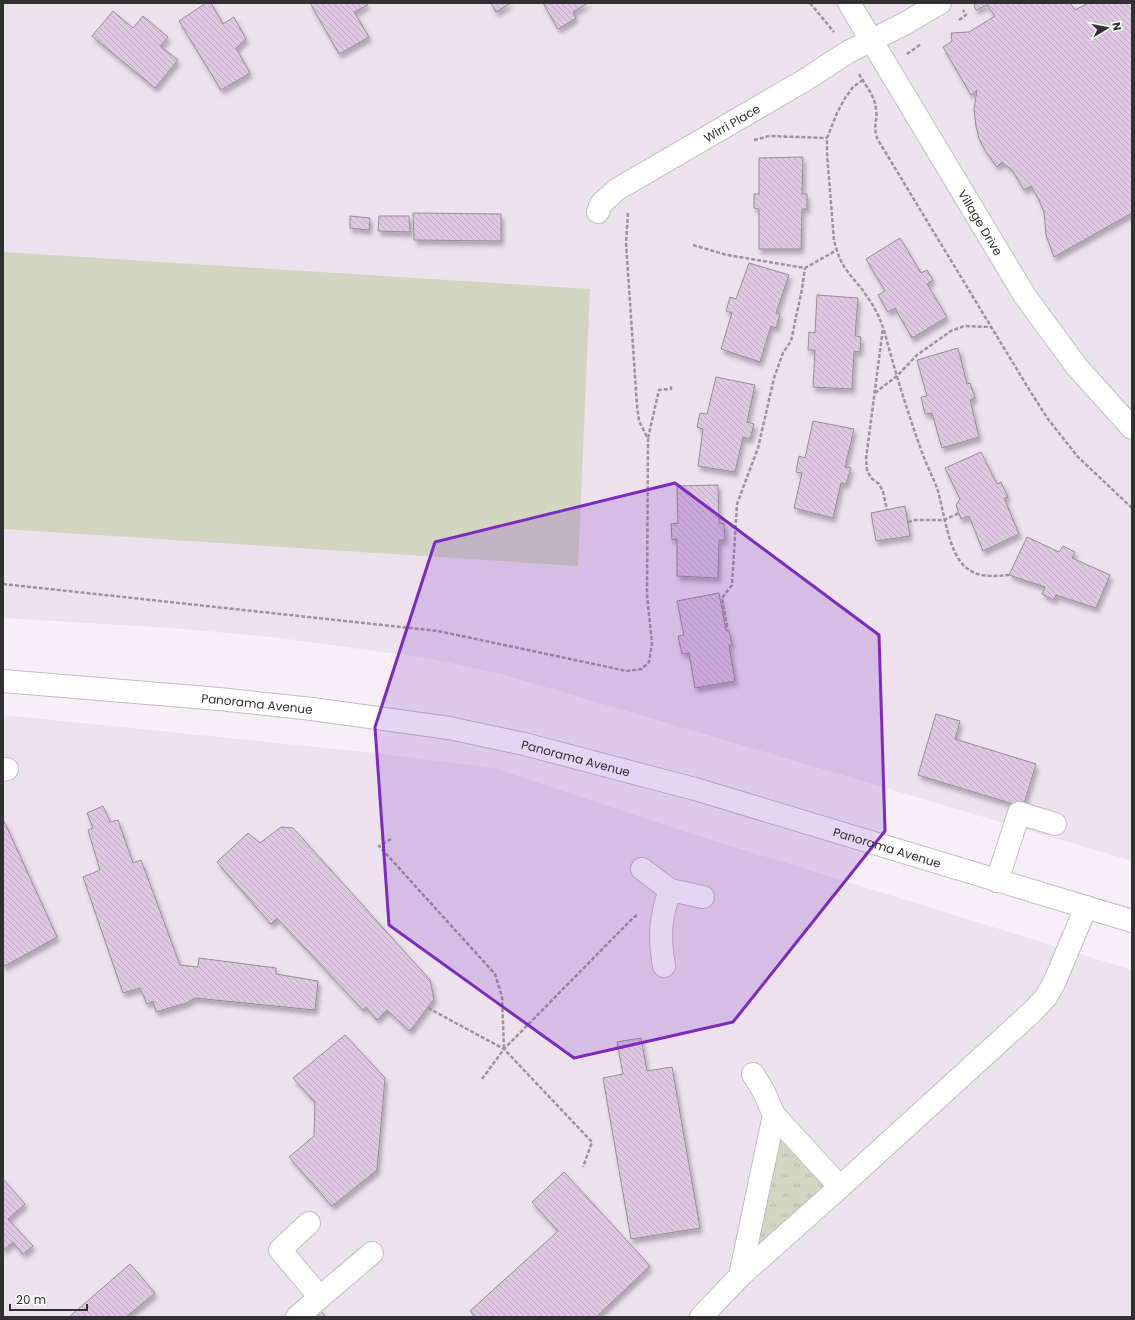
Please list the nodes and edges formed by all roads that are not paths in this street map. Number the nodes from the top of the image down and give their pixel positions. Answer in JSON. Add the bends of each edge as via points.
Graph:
{"nodes":[{"id":1,"x":849,"y":3,"type":"edge"},
{"id":2,"x":940,"y":3,"type":"edge"},
{"id":3,"x":872,"y":40,"type":"junction"},
{"id":4,"x":598,"y":212,"type":"dead end"},
{"id":5,"x":1132,"y":428,"type":"edge"},
{"id":6,"x":3,"y":681,"type":"edge"},
{"id":7,"x":1055,"y":824,"type":"dead end"},
{"id":8,"x":642,"y":869,"type":"dead end"},
{"id":9,"x":997,"y":881,"type":"junction"},
{"id":10,"x":670,"y":890,"type":"junction"},
{"id":11,"x":703,"y":897,"type":"dead end"},
{"id":12,"x":1086,"y":907,"type":"junction"},
{"id":13,"x":1132,"y":921,"type":"edge"},
{"id":14,"x":664,"y":966,"type":"dead end"},
{"id":15,"x":753,"y":1074,"type":"dead end"},
{"id":16,"x":774,"y":1114,"type":"junction"},
{"id":17,"x":840,"y":1187,"type":"junction"},
{"id":18,"x":309,"y":1223,"type":"dead end"},
{"id":19,"x":372,"y":1253,"type":"dead end"},
{"id":20,"x":740,"y":1276,"type":"junction"},
{"id":21,"x":320,"y":1297,"type":"junction"},
{"id":22,"x":297,"y":1317,"type":"edge"},
{"id":23,"x":701,"y":1317,"type":"edge"}],
"edges":[{"from":1,"to":3,"type":"street","name":"Village Drive"},
{"from":2,"to":3,"type":"street","name":"Wirri Place"},
{"from":3,"to":4,"type":"street","name":"Wirri Place","via":[[616,190],[601,204]]},
{"from":3,"to":5,"type":"street","name":"Village Drive","via":[[1026,296],[1077,367]]},
{"from":6,"to":9,"type":"street","name":"Panorama Avenue","via":[[288,706],[449,728],[524,744],[695,789]]},
{"from":7,"to":9,"type":"street","via":[[1019,813]]},
{"from":8,"to":10,"type":"street"},
{"from":9,"to":12,"type":"street","name":"Panorama Avenue"},
{"from":10,"to":11,"type":"street"},
{"from":10,"to":14,"type":"street","via":[[663,908],[660,927],[660,947]]},
{"from":12,"to":13,"type":"street","name":"Panorama Avenue"},
{"from":12,"to":17,"type":"street","via":[[1054,983],[1042,1001]]},
{"from":15,"to":16,"type":"street"},
{"from":16,"to":17,"type":"street"},
{"from":16,"to":20,"type":"street"},
{"from":17,"to":20,"type":"street"},
{"from":18,"to":21,"type":"street","via":[[280,1250]]},
{"from":19,"to":21,"type":"street"},
{"from":20,"to":23,"type":"street"},
{"from":21,"to":22,"type":"street"}]}
